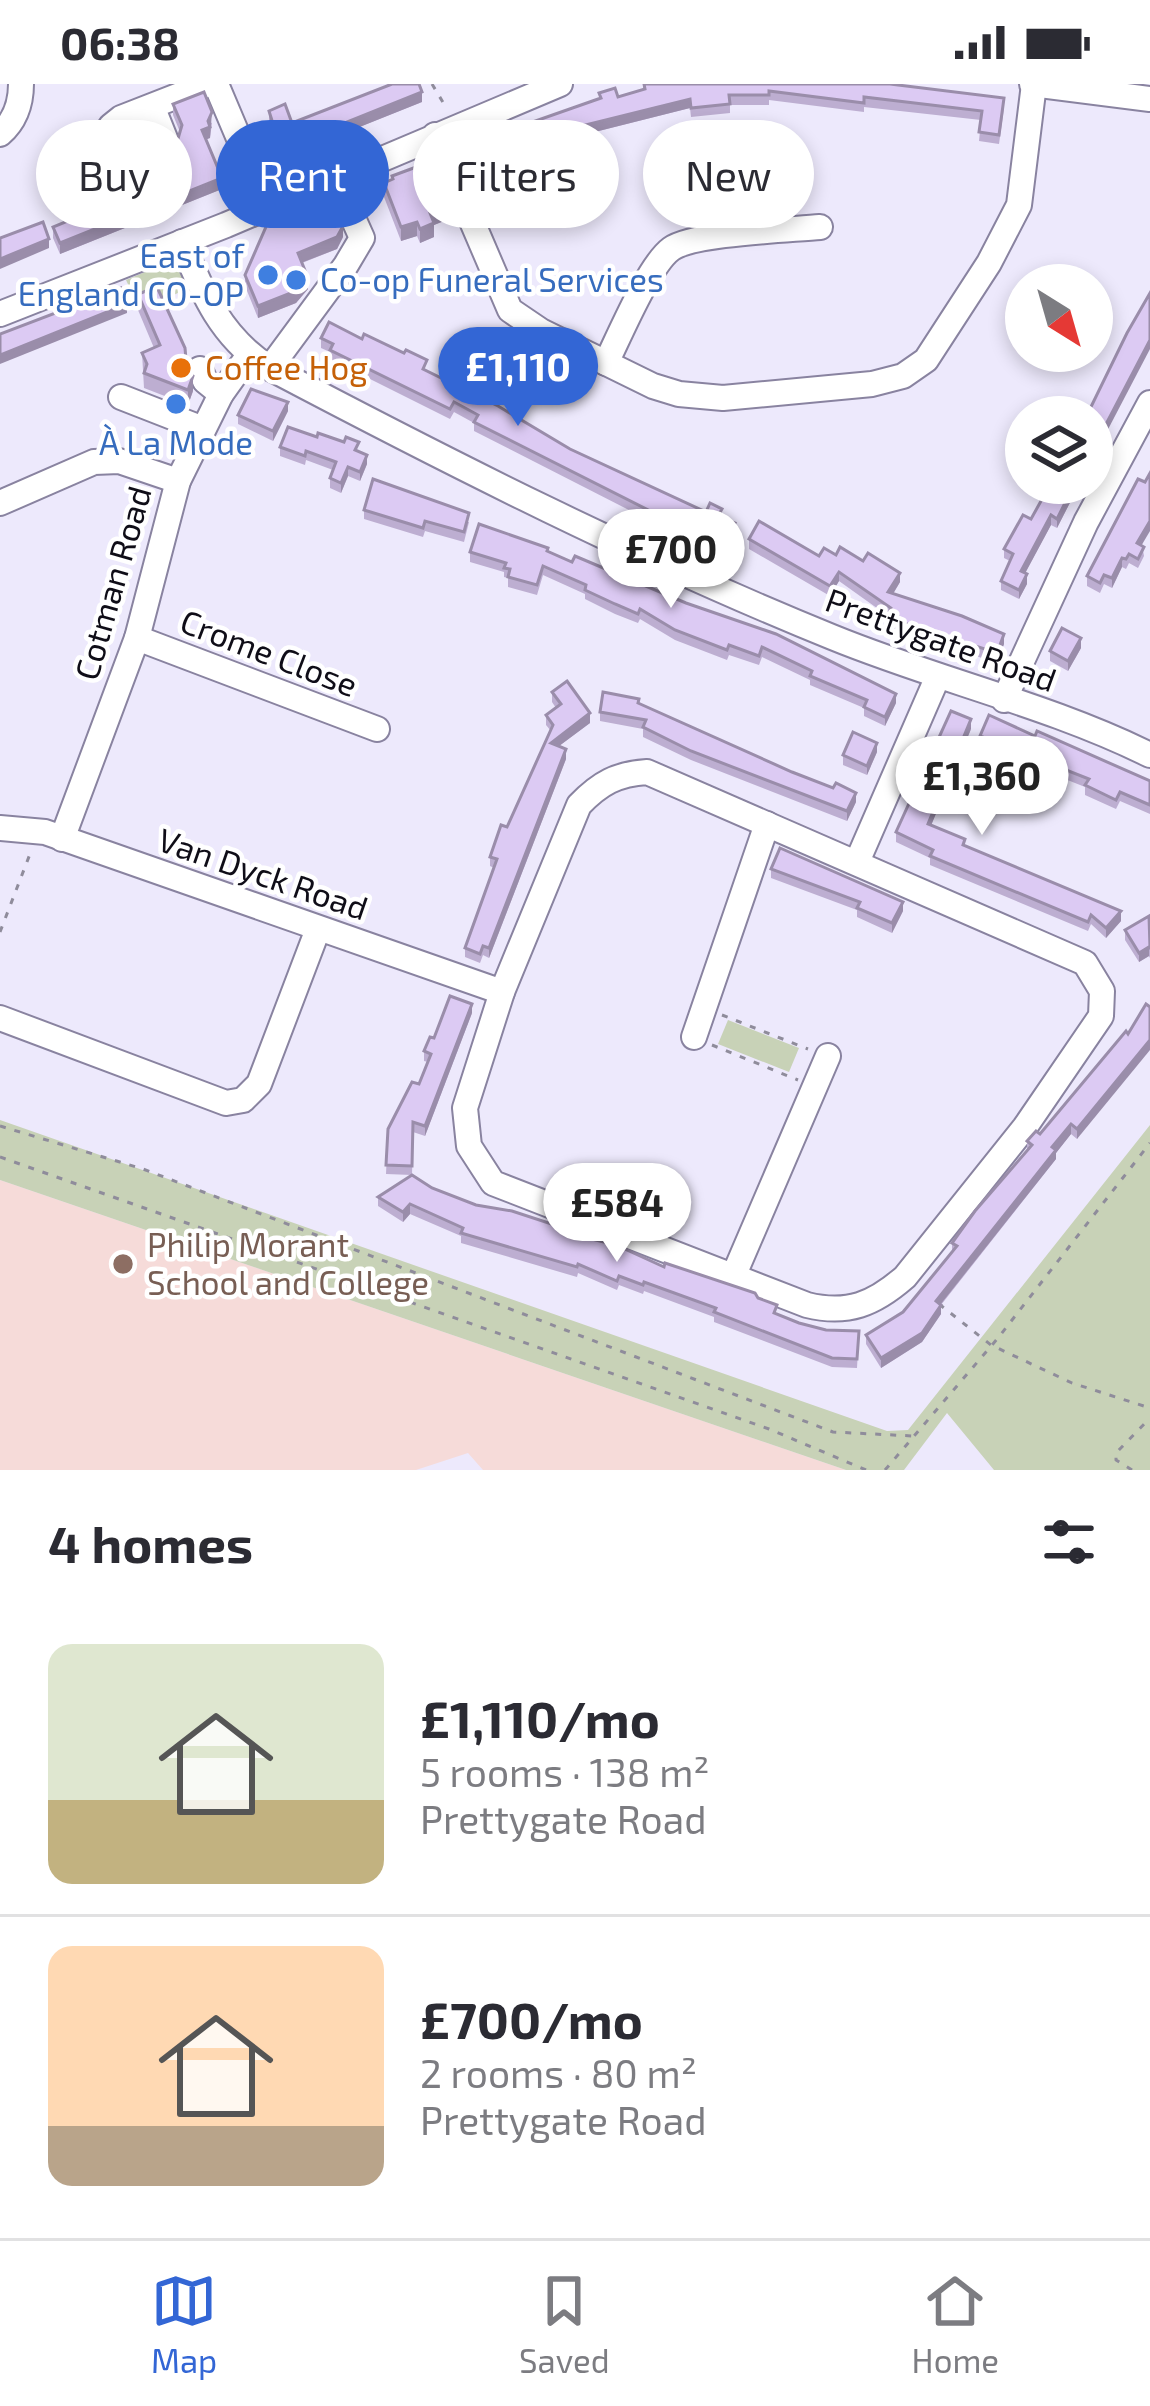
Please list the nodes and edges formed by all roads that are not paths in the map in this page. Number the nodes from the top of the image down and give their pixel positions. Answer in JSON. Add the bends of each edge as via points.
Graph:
{"nodes":[{"id":1,"x":21,"y":84,"type":"edge"},
{"id":2,"x":212,"y":84,"type":"edge"},
{"id":3,"x":560,"y":84,"type":"edge"},
{"id":4,"x":1033,"y":84,"type":"edge"},
{"id":5,"x":1150,"y":99,"type":"edge"},
{"id":6,"x":152,"y":106,"type":"dead end"},
{"id":7,"x":228,"y":120,"type":"edge"},
{"id":8,"x":471,"y":120,"type":"edge"},
{"id":9,"x":0,"y":134,"type":"edge"},
{"id":10,"x":820,"y":227,"type":"dead end"},
{"id":11,"x":216,"y":228,"type":"edge"},
{"id":12,"x":358,"y":228,"type":"edge"},
{"id":13,"x":481,"y":228,"type":"edge"},
{"id":14,"x":182,"y":242,"type":"junction"},
{"id":15,"x":0,"y":314,"type":"edge"},
{"id":16,"x":260,"y":362,"type":"junction"},
{"id":17,"x":606,"y":363,"type":"junction"},
{"id":18,"x":200,"y":369,"type":"dead end"},
{"id":19,"x":221,"y":394,"type":"junction"},
{"id":20,"x":121,"y":397,"type":"dead end"},
{"id":21,"x":1150,"y":403,"type":"edge"},
{"id":22,"x":203,"y":429,"type":"junction"},
{"id":23,"x":178,"y":481,"type":"junction"},
{"id":24,"x":0,"y":503,"type":"edge"},
{"id":25,"x":137,"y":638,"type":"junction"},
{"id":26,"x":938,"y":676,"type":"junction"},
{"id":27,"x":1004,"y":700,"type":"junction"},
{"id":28,"x":377,"y":729,"type":"dead end"},
{"id":29,"x":1150,"y":755,"type":"edge"},
{"id":30,"x":767,"y":824,"type":"junction"},
{"id":31,"x":0,"y":828,"type":"edge"},
{"id":32,"x":53,"y":835,"type":"junction"},
{"id":33,"x":857,"y":862,"type":"junction"},
{"id":34,"x":318,"y":928,"type":"junction"},
{"id":35,"x":502,"y":992,"type":"junction"},
{"id":36,"x":0,"y":1018,"type":"edge"},
{"id":37,"x":694,"y":1037,"type":"road end"},
{"id":38,"x":828,"y":1056,"type":"road end"},
{"id":39,"x":734,"y":1277,"type":"junction"}],
"edges":[{"from":1,"to":9,"type":"street"},
{"from":2,"to":6,"type":"street"},
{"from":2,"to":7,"type":"street"},
{"from":3,"to":8,"type":"street"},
{"from":4,"to":5,"type":"street"},
{"from":4,"to":17,"type":"street","via":[[1019,205],[955,319],[926,360],[903,376],[699,398]]},
{"from":10,"to":17,"type":"street","via":[[672,248]]},
{"from":11,"to":14,"type":"street"},
{"from":12,"to":16,"type":"street","name":"Cotman Road","via":[[362,238]]},
{"from":13,"to":17,"type":"street","via":[[510,310]]},
{"from":14,"to":15,"type":"street"},
{"from":14,"to":16,"type":"street","name":"Prettygate Road","via":[[229,336]]},
{"from":16,"to":19,"type":"street","name":"Cotman Road"},
{"from":16,"to":26,"type":"street","name":"Prettygate Road","via":[[693,580]]},
{"from":18,"to":19,"type":"street"},
{"from":19,"to":22,"type":"street","name":"Cotman Road"},
{"from":20,"to":22,"type":"street"},
{"from":21,"to":27,"type":"street"},
{"from":22,"to":23,"type":"street","name":"Cotman Road"},
{"from":23,"to":24,"type":"street","via":[[119,461],[94,462]]},
{"from":23,"to":25,"type":"street","name":"Cotman Road"},
{"from":25,"to":28,"type":"street","name":"Crome Close"},
{"from":25,"to":32,"type":"street","name":"Cotman Road"},
{"from":26,"to":27,"type":"street","name":"Prettygate Road"},
{"from":26,"to":33,"type":"street"},
{"from":27,"to":29,"type":"street","name":"Prettygate Road"},
{"from":30,"to":33,"type":"street"},
{"from":30,"to":35,"type":"street","via":[[647,772],[598,784],[579,805]]},
{"from":30,"to":37,"type":"street"},
{"from":31,"to":32,"type":"street","name":"Van Dyck Road"},
{"from":32,"to":34,"type":"street","name":"Van Dyck Road"},
{"from":33,"to":39,"type":"street","via":[[1085,963],[1102,991],[1101,1016],[1025,1127],[883,1297],[832,1312]]},
{"from":34,"to":35,"type":"street","name":"Van Dyck Road"},
{"from":34,"to":36,"type":"street","via":[[259,1084],[243,1100],[226,1103]]},
{"from":35,"to":39,"type":"street","via":[[465,1108],[469,1146],[493,1183]]},
{"from":38,"to":39,"type":"street"}]}
